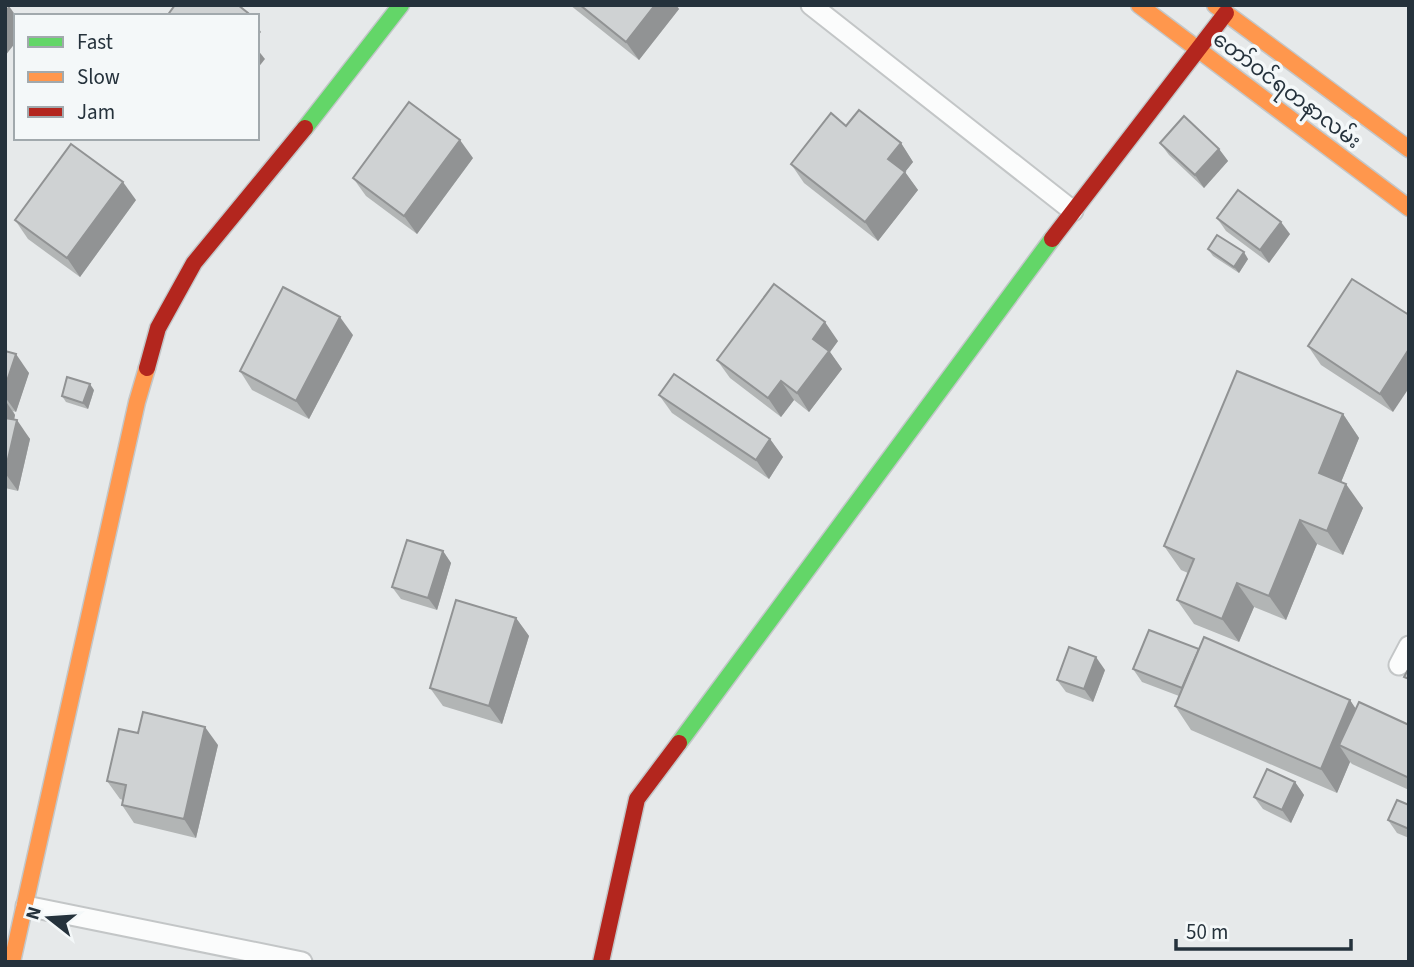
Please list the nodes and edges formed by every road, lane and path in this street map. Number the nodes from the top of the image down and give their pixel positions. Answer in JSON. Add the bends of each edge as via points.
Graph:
{"nodes":[{"id":1,"x":401,"y":5,"type":"edge"},
{"id":2,"x":811,"y":5,"type":"edge"},
{"id":3,"x":1139,"y":5,"type":"edge"},
{"id":4,"x":1220,"y":9,"type":"edge"},
{"id":5,"x":1198,"y":49,"type":"junction"},
{"id":6,"x":1409,"y":149,"type":"edge"},
{"id":7,"x":1409,"y":208,"type":"edge"},
{"id":8,"x":1073,"y":211,"type":"junction"},
{"id":9,"x":1409,"y":646,"type":"edge"},
{"id":10,"x":1399,"y":665,"type":"dead end"},
{"id":11,"x":26,"y":906,"type":"junction"},
{"id":12,"x":12,"y":962,"type":"edge"},
{"id":13,"x":302,"y":962,"type":"edge"},
{"id":14,"x":601,"y":962,"type":"edge"}],
"edges":[{"from":1,"to":11,"type":"street","via":[[194,263],[158,328],[137,402]]},
{"from":2,"to":8,"type":"street"},
{"from":3,"to":5,"type":"street","name":"တော်ဝင်ရတနာလမ်း"},
{"from":4,"to":5,"type":"street"},
{"from":4,"to":6,"type":"street","name":"တော်ဝင်ရတနာလမ်း"},
{"from":5,"to":7,"type":"street","name":"တော်ဝင်ရတနာလမ်း"},
{"from":5,"to":8,"type":"street"},
{"from":8,"to":14,"type":"street","via":[[637,799]]},
{"from":9,"to":10,"type":"street"},
{"from":11,"to":12,"type":"street"},
{"from":11,"to":13,"type":"street"}]}
